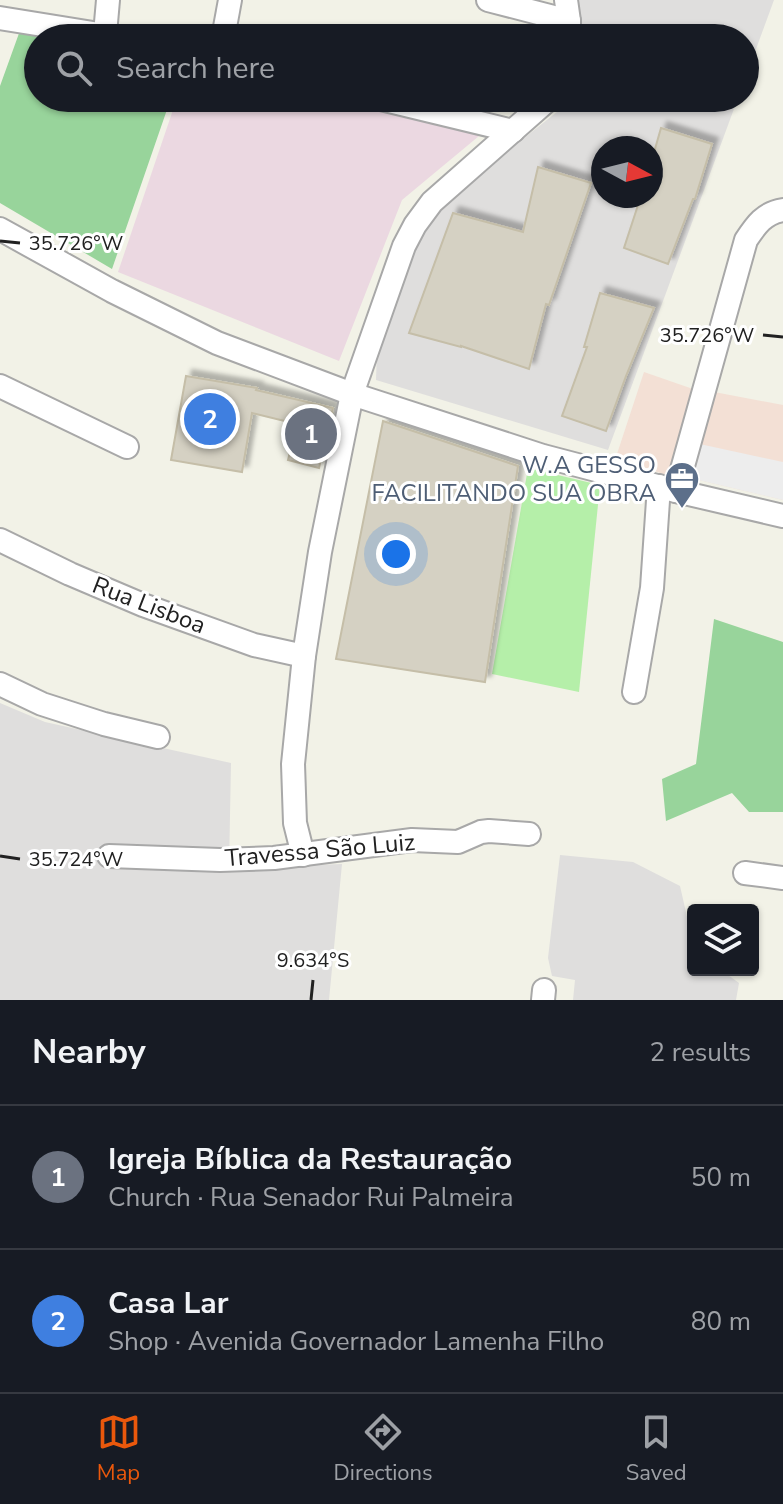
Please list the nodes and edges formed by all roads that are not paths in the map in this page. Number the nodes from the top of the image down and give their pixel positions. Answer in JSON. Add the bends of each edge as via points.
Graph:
{"nodes":[{"id":1,"x":108,"y":0,"type":"edge"},
{"id":2,"x":230,"y":0,"type":"edge"},
{"id":3,"x":488,"y":0,"type":"edge"},
{"id":4,"x":0,"y":18,"type":"edge"},
{"id":5,"x":568,"y":20,"type":"edge"},
{"id":6,"x":38,"y":24,"type":"edge"},
{"id":7,"x":112,"y":24,"type":"edge"},
{"id":8,"x":226,"y":24,"type":"edge"},
{"id":9,"x":435,"y":112,"type":"edge"},
{"id":10,"x":540,"y":112,"type":"edge"},
{"id":11,"x":513,"y":131,"type":"junction"},
{"id":12,"x":783,"y":210,"type":"edge"},
{"id":13,"x":0,"y":229,"type":"edge"},
{"id":14,"x":0,"y":386,"type":"edge"},
{"id":15,"x":352,"y":394,"type":"junction"},
{"id":16,"x":127,"y":447,"type":"dead end"},
{"id":17,"x":668,"y":488,"type":"junction"},
{"id":18,"x":783,"y":516,"type":"edge"},
{"id":19,"x":0,"y":540,"type":"edge"},
{"id":20,"x":304,"y":656,"type":"junction"},
{"id":21,"x":0,"y":684,"type":"edge"},
{"id":22,"x":634,"y":692,"type":"dead end"},
{"id":23,"x":158,"y":737,"type":"dead end"},
{"id":24,"x":529,"y":834,"type":"dead end"},
{"id":25,"x":303,"y":855,"type":"junction"},
{"id":26,"x":109,"y":856,"type":"dead end"},
{"id":27,"x":745,"y":873,"type":"dead end"},
{"id":28,"x":783,"y":878,"type":"edge"}],
"edges":[{"from":1,"to":7,"type":"street"},
{"from":2,"to":8,"type":"street"},
{"from":3,"to":5,"type":"street"},
{"from":4,"to":6,"type":"street"},
{"from":9,"to":11,"type":"street"},
{"from":10,"to":11,"type":"street"},
{"from":11,"to":15,"type":"street","via":[[432,202],[415,225]]},
{"from":12,"to":17,"type":"street","via":[[772,212],[746,240]]},
{"from":13,"to":15,"type":"street","via":[[217,343]]},
{"from":14,"to":16,"type":"street"},
{"from":15,"to":17,"type":"street","via":[[543,456]]},
{"from":15,"to":20,"type":"street"},
{"from":17,"to":18,"type":"street"},
{"from":17,"to":22,"type":"street"},
{"from":19,"to":20,"type":"street","name":"Rua Lisboa","via":[[143,605],[254,645]]},
{"from":20,"to":25,"type":"street","via":[[293,764],[295,823]]},
{"from":21,"to":23,"type":"street","via":[[42,704]]},
{"from":24,"to":25,"type":"street","name":"Travessa São Luiz","via":[[489,831],[458,842],[412,840]]},
{"from":25,"to":26,"type":"street","name":"Travessa São Luiz","via":[[220,860]]},
{"from":27,"to":28,"type":"street"}]}
